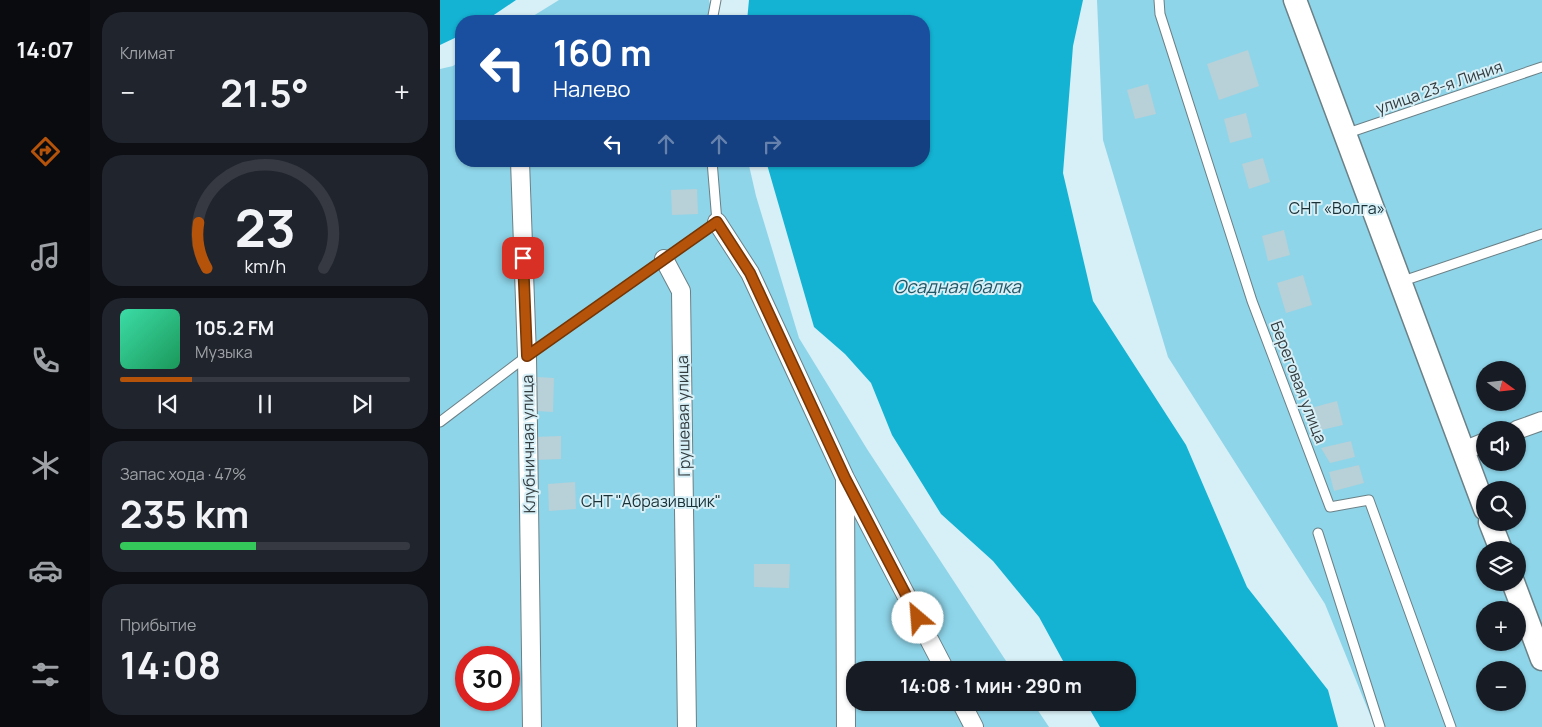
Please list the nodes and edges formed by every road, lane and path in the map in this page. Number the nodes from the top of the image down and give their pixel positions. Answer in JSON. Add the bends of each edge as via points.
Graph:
{"nodes":[{"id":1,"x":716,"y":0,"type":"edge"},
{"id":2,"x":1159,"y":0,"type":"edge"},
{"id":3,"x":1295,"y":0,"type":"edge"},
{"id":4,"x":713,"y":15,"type":"edge"},
{"id":5,"x":1542,"y":67,"type":"edge"},
{"id":6,"x":1345,"y":134,"type":"junction"},
{"id":7,"x":520,"y":167,"type":"edge"},
{"id":8,"x":712,"y":167,"type":"edge"},
{"id":9,"x":717,"y":222,"type":"junction"},
{"id":10,"x":1542,"y":234,"type":"edge"},
{"id":11,"x":664,"y":259,"type":"junction"},
{"id":12,"x":1400,"y":282,"type":"junction"},
{"id":13,"x":527,"y":356,"type":"junction"},
{"id":14,"x":1542,"y":420,"type":"edge"},
{"id":15,"x":440,"y":422,"type":"edge"},
{"id":16,"x":1526,"y":426,"type":"edge"},
{"id":17,"x":1476,"y":446,"type":"edge"},
{"id":18,"x":1463,"y":451,"type":"junction"},
{"id":19,"x":845,"y":478,"type":"junction"},
{"id":20,"x":1476,"y":485,"type":"edge"},
{"id":21,"x":1318,"y":533,"type":"dead end"},
{"id":22,"x":1516,"y":591,"type":"edge"},
{"id":23,"x":1542,"y":659,"type":"edge"},
{"id":24,"x":940,"y":661,"type":"edge"},
{"id":25,"x":966,"y":711,"type":"edge"},
{"id":26,"x":532,"y":727,"type":"edge"},
{"id":27,"x":687,"y":727,"type":"edge"},
{"id":28,"x":846,"y":727,"type":"edge"},
{"id":29,"x":974,"y":727,"type":"edge"},
{"id":30,"x":1380,"y":727,"type":"edge"},
{"id":31,"x":1451,"y":727,"type":"edge"}],
"edges":[{"from":1,"to":4,"type":"lane"},
{"from":2,"to":31,"type":"lane","name":"Береговая улица","via":[[1160,14],[1252,301],[1330,506],[1368,500]]},
{"from":3,"to":6,"type":"street"},
{"from":5,"to":6,"type":"lane","name":"улица 23-я Линия"},
{"from":6,"to":12,"type":"street"},
{"from":7,"to":13,"type":"street","name":"Клубничная улица"},
{"from":8,"to":9,"type":"lane"},
{"from":9,"to":11,"type":"lane"},
{"from":9,"to":19,"type":"street","via":[[750,273]]},
{"from":10,"to":12,"type":"lane"},
{"from":11,"to":13,"type":"lane"},
{"from":11,"to":27,"type":"street","name":"Грушевая улица","via":[[681,291]]},
{"from":12,"to":18,"type":"street"},
{"from":13,"to":15,"type":"lane"},
{"from":13,"to":26,"type":"street","name":"Клубничная улица"},
{"from":14,"to":16,"type":"street"},
{"from":17,"to":18,"type":"street"},
{"from":18,"to":20,"type":"street"},
{"from":19,"to":24,"type":"street"},
{"from":19,"to":28,"type":"street"},
{"from":21,"to":30,"type":"lane"},
{"from":22,"to":23,"type":"street"},
{"from":25,"to":29,"type":"street"}]}
